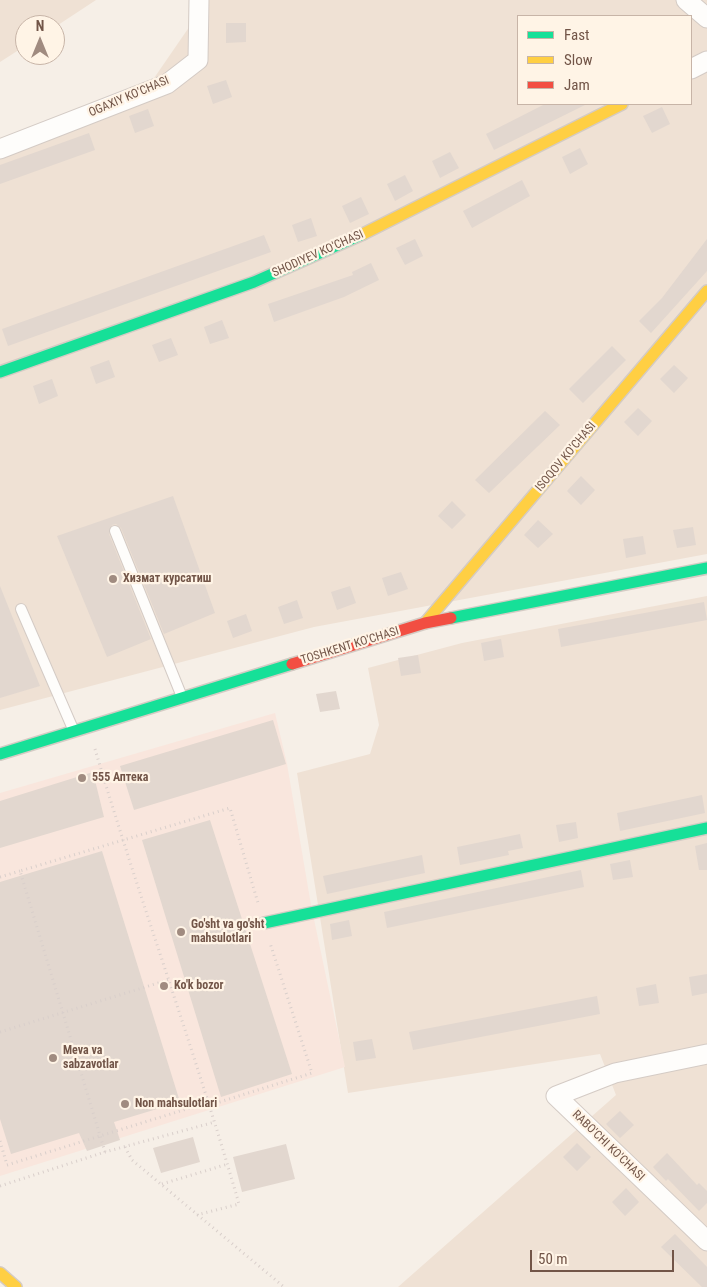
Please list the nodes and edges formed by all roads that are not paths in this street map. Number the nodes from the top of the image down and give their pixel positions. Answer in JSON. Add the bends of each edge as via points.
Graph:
{"nodes":[{"id":1,"x":199,"y":0,"type":"edge"},
{"id":2,"x":686,"y":0,"type":"edge"},
{"id":3,"x":707,"y":18,"type":"edge"},
{"id":4,"x":707,"y":61,"type":"edge"},
{"id":5,"x":692,"y":68,"type":"edge"},
{"id":6,"x":620,"y":105,"type":"edge"},
{"id":7,"x":0,"y":148,"type":"edge"},
{"id":8,"x":707,"y":291,"type":"edge"},
{"id":9,"x":0,"y":372,"type":"edge"},
{"id":10,"x":115,"y":531,"type":"dead end"},
{"id":11,"x":707,"y":568,"type":"edge"},
{"id":12,"x":21,"y":609,"type":"dead end"},
{"id":13,"x":425,"y":624,"type":"junction"},
{"id":14,"x":182,"y":697,"type":"junction"},
{"id":15,"x":74,"y":731,"type":"junction"},
{"id":16,"x":0,"y":754,"type":"edge"},
{"id":17,"x":707,"y":828,"type":"edge"},
{"id":18,"x":264,"y":923,"type":"dead end"},
{"id":19,"x":707,"y":1054,"type":"edge"},
{"id":20,"x":707,"y":1241,"type":"edge"},
{"id":21,"x":0,"y":1274,"type":"edge"},
{"id":22,"x":16,"y":1287,"type":"edge"}],
"edges":[{"from":1,"to":7,"type":"street","name":"OGAXIY KO'CHASI","via":[[198,60],[167,84]]},
{"from":2,"to":3,"type":"street"},
{"from":4,"to":5,"type":"street"},
{"from":6,"to":9,"type":"street","name":"SHODIYEV KO'CHASI","via":[[374,229],[254,282]]},
{"from":8,"to":13,"type":"street","name":"ISOQOV KO'CHASI"},
{"from":10,"to":14,"type":"lane"},
{"from":11,"to":13,"type":"street","name":"TOSHKENT KO'CHASI"},
{"from":12,"to":15,"type":"lane"},
{"from":13,"to":14,"type":"street","name":"TOSHKENT KO'CHASI"},
{"from":14,"to":15,"type":"street","name":"TOSHKENT KO'CHASI"},
{"from":15,"to":16,"type":"street","name":"TOSHKENT KO'CHASI"},
{"from":17,"to":18,"type":"street"},
{"from":19,"to":20,"type":"street","name":"RABO'CHI KO'CHASI","via":[[615,1073],[556,1096]]},
{"from":21,"to":22,"type":"street"}]}
